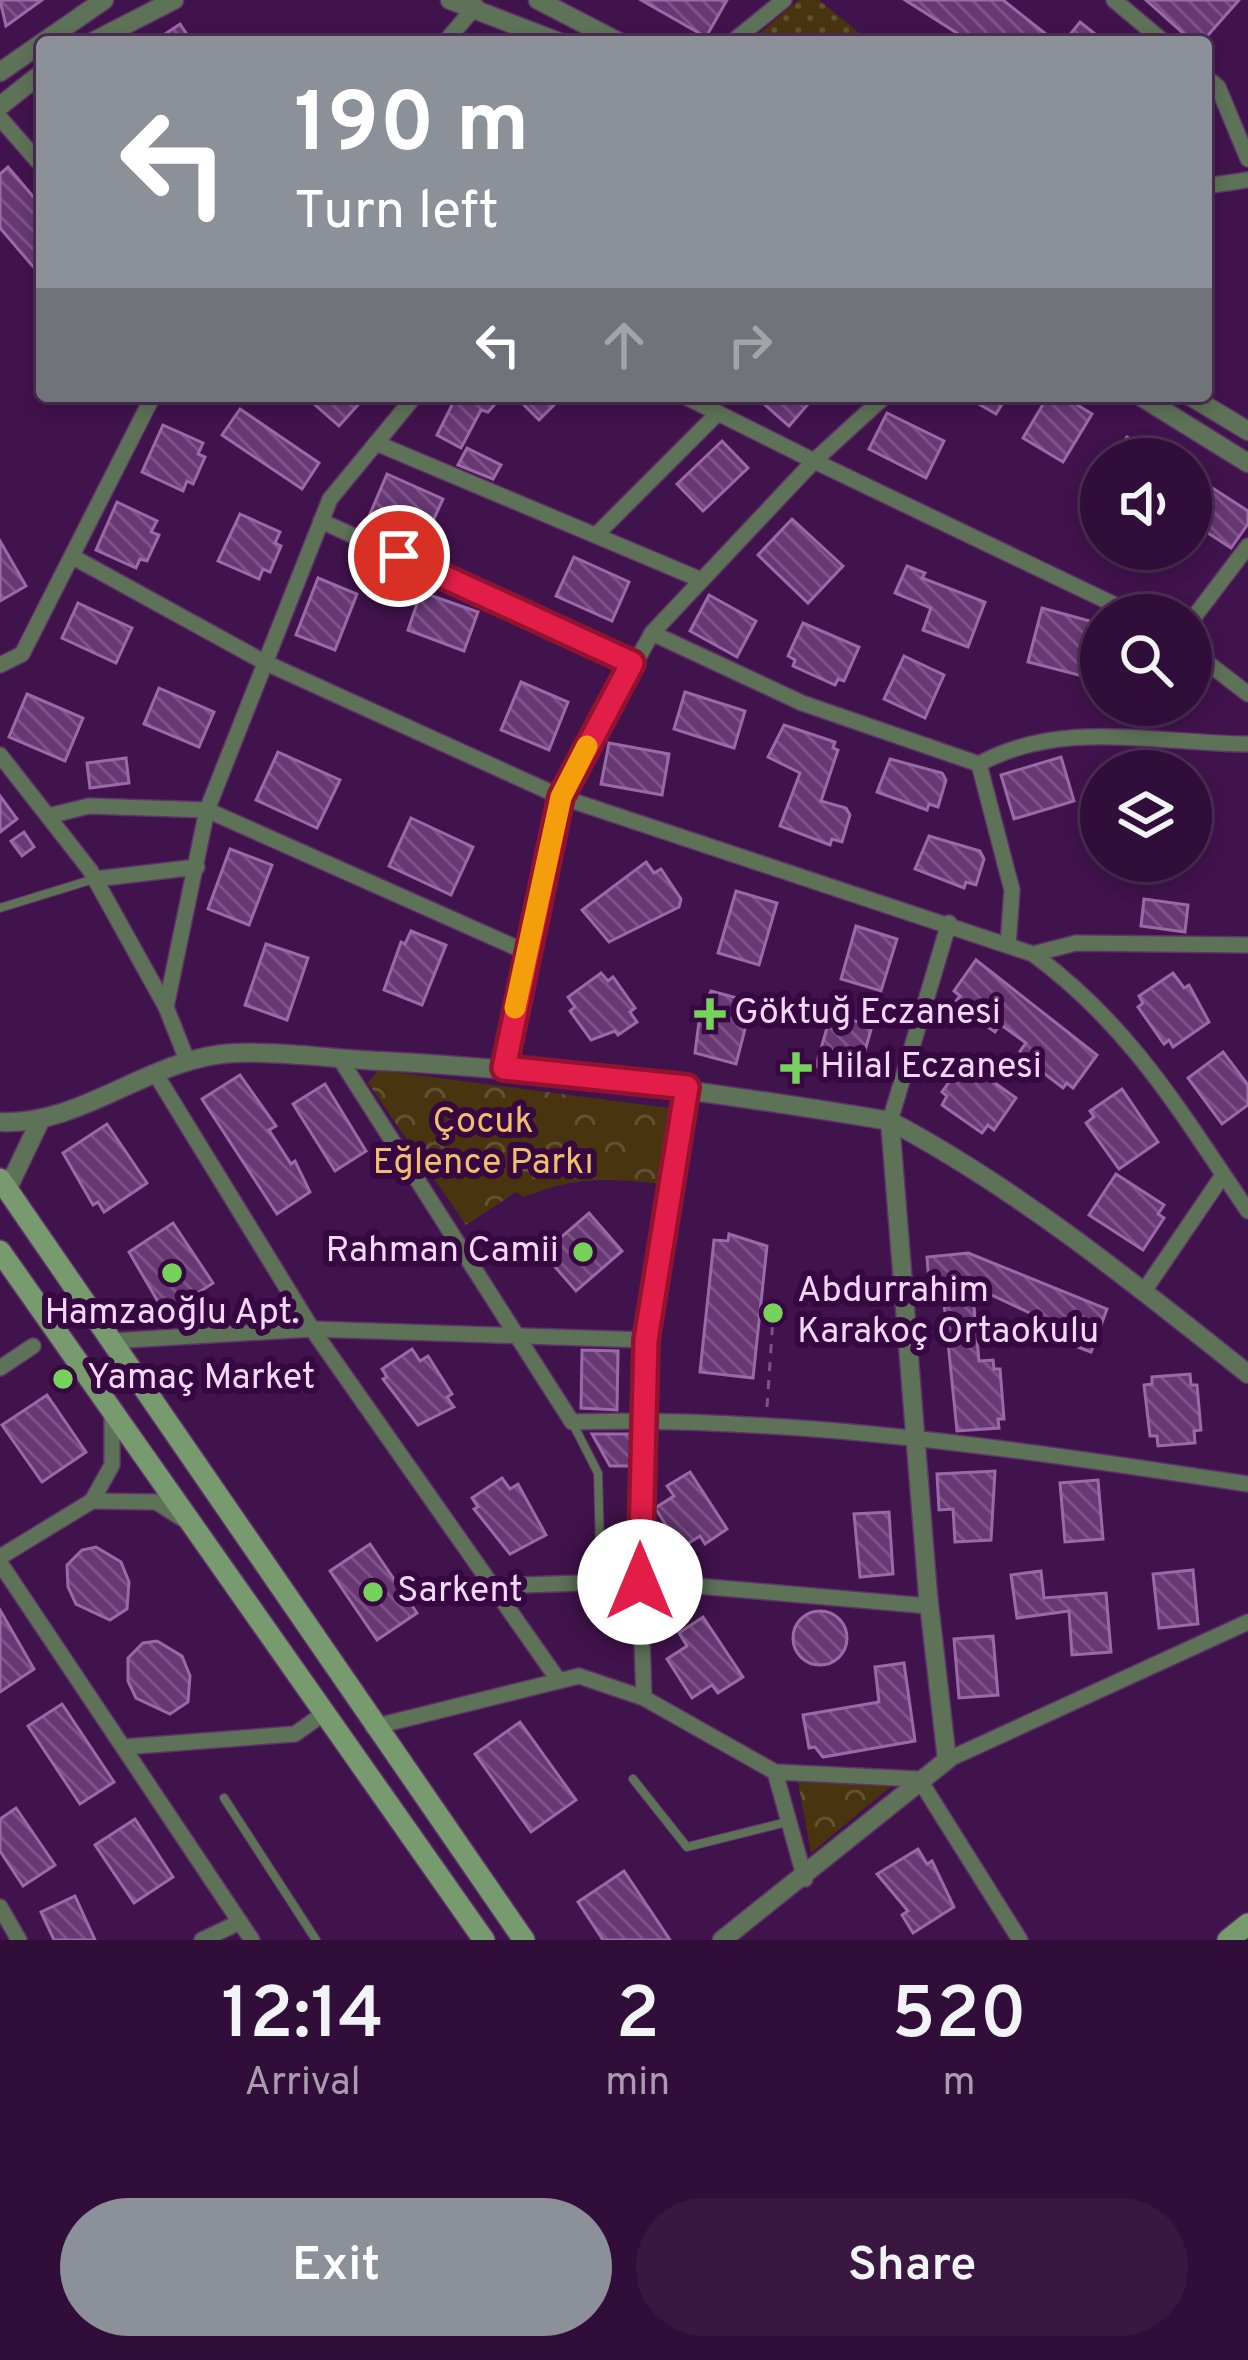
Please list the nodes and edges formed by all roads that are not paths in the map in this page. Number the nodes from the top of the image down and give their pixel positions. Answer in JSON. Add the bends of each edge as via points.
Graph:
{"nodes":[{"id":1,"x":104,"y":0,"type":"edge"},
{"id":2,"x":174,"y":0,"type":"edge"},
{"id":3,"x":450,"y":0,"type":"edge"},
{"id":4,"x":538,"y":0,"type":"edge"},
{"id":5,"x":784,"y":0,"type":"edge"},
{"id":6,"x":1114,"y":0,"type":"edge"},
{"id":7,"x":476,"y":7,"type":"junction"},
{"id":8,"x":52,"y":36,"type":"edge"},
{"id":9,"x":104,"y":36,"type":"edge"},
{"id":10,"x":450,"y":36,"type":"edge"},
{"id":11,"x":545,"y":36,"type":"edge"},
{"id":12,"x":608,"y":36,"type":"edge"},
{"id":13,"x":739,"y":36,"type":"edge"},
{"id":14,"x":1157,"y":36,"type":"edge"},
{"id":15,"x":36,"y":47,"type":"edge"},
{"id":16,"x":0,"y":72,"type":"edge"},
{"id":17,"x":36,"y":78,"type":"edge"},
{"id":18,"x":1212,"y":82,"type":"edge"},
{"id":19,"x":0,"y":106,"type":"edge"},
{"id":20,"x":0,"y":118,"type":"edge"},
{"id":21,"x":36,"y":159,"type":"edge"},
{"id":22,"x":1248,"y":159,"type":"edge"},
{"id":23,"x":1248,"y":179,"type":"edge"},
{"id":24,"x":1212,"y":186,"type":"edge"},
{"id":25,"x":150,"y":402,"type":"edge"},
{"id":26,"x":411,"y":402,"type":"edge"},
{"id":27,"x":696,"y":402,"type":"edge"},
{"id":28,"x":878,"y":402,"type":"edge"},
{"id":29,"x":1150,"y":402,"type":"edge"},
{"id":30,"x":1200,"y":402,"type":"edge"},
{"id":31,"x":718,"y":413,"type":"junction"},
{"id":32,"x":1248,"y":431,"type":"edge"},
{"id":33,"x":376,"y":443,"type":"junction"},
{"id":34,"x":814,"y":461,"type":"junction"},
{"id":35,"x":1248,"y":463,"type":"edge"},
{"id":36,"x":321,"y":521,"type":"junction"},
{"id":37,"x":596,"y":535,"type":"junction"},
{"id":38,"x":1248,"y":546,"type":"edge"},
{"id":39,"x":73,"y":557,"type":"junction"},
{"id":40,"x":699,"y":579,"type":"junction"},
{"id":41,"x":1092,"y":594,"type":"edge"},
{"id":42,"x":1212,"y":594,"type":"edge"},
{"id":43,"x":652,"y":633,"type":"junction"},
{"id":44,"x":264,"y":662,"type":"junction"},
{"id":45,"x":632,"y":663,"type":"junction"},
{"id":46,"x":0,"y":665,"type":"edge"},
{"id":47,"x":1212,"y":666,"type":"edge"},
{"id":48,"x":1248,"y":694,"type":"edge"},
{"id":49,"x":1248,"y":744,"type":"edge"},
{"id":50,"x":0,"y":755,"type":"edge"},
{"id":51,"x":980,"y":764,"type":"junction"},
{"id":52,"x":561,"y":797,"type":"junction"},
{"id":53,"x":208,"y":810,"type":"junction"},
{"id":54,"x":48,"y":816,"type":"junction"},
{"id":55,"x":197,"y":867,"type":"junction"},
{"id":56,"x":95,"y":879,"type":"junction"},
{"id":57,"x":0,"y":908,"type":"edge"},
{"id":58,"x":949,"y":923,"type":"junction"},
{"id":59,"x":1008,"y":945,"type":"junction"},
{"id":60,"x":1247,"y":946,"type":"edge"},
{"id":61,"x":526,"y":952,"type":"junction"},
{"id":62,"x":1033,"y":954,"type":"junction"},
{"id":63,"x":166,"y":1007,"type":"junction"},
{"id":64,"x":340,"y":1059,"type":"junction"},
{"id":65,"x":187,"y":1060,"type":"junction"},
{"id":66,"x":504,"y":1068,"type":"junction"},
{"id":67,"x":155,"y":1073,"type":"junction"},
{"id":68,"x":687,"y":1087,"type":"junction"},
{"id":69,"x":890,"y":1121,"type":"junction"},
{"id":70,"x":0,"y":1122,"type":"edge"},
{"id":71,"x":39,"y":1123,"type":"junction"},
{"id":72,"x":1223,"y":1175,"type":"junction"},
{"id":73,"x":4,"y":1184,"type":"edge"},
{"id":74,"x":1248,"y":1211,"type":"edge"},
{"id":75,"x":0,"y":1251,"type":"edge"},
{"id":76,"x":1144,"y":1291,"type":"junction"},
{"id":77,"x":312,"y":1329,"type":"junction"},
{"id":78,"x":513,"y":1336,"type":"junction"},
{"id":79,"x":646,"y":1340,"type":"junction"},
{"id":80,"x":111,"y":1341,"type":"junction"},
{"id":81,"x":33,"y":1346,"type":"dead end"},
{"id":82,"x":0,"y":1368,"type":"edge"},
{"id":83,"x":1248,"y":1375,"type":"edge"},
{"id":84,"x":109,"y":1403,"type":"junction"},
{"id":85,"x":641,"y":1420,"type":"junction"},
{"id":86,"x":572,"y":1422,"type":"junction"},
{"id":87,"x":915,"y":1434,"type":"junction"},
{"id":88,"x":1248,"y":1484,"type":"edge"},
{"id":89,"x":92,"y":1501,"type":"junction"},
{"id":90,"x":195,"y":1527,"type":"junction"},
{"id":91,"x":0,"y":1560,"type":"edge"},
{"id":92,"x":601,"y":1582,"type":"junction"},
{"id":93,"x":640,"y":1582,"type":"junction"},
{"id":94,"x":493,"y":1586,"type":"junction"},
{"id":95,"x":929,"y":1606,"type":"junction"},
{"id":96,"x":1248,"y":1622,"type":"edge"},
{"id":97,"x":559,"y":1682,"type":"junction"},
{"id":98,"x":644,"y":1698,"type":"junction"},
{"id":99,"x":323,"y":1714,"type":"junction"},
{"id":100,"x":373,"y":1727,"type":"junction"},
{"id":101,"x":123,"y":1747,"type":"junction"},
{"id":102,"x":947,"y":1760,"type":"junction"},
{"id":103,"x":775,"y":1772,"type":"junction"},
{"id":104,"x":633,"y":1779,"type":"dead end"},
{"id":105,"x":919,"y":1779,"type":"junction"},
{"id":106,"x":224,"y":1798,"type":"dead end"},
{"id":107,"x":789,"y":1821,"type":"junction"},
{"id":108,"x":805,"y":1879,"type":"junction"},
{"id":109,"x":0,"y":1907,"type":"edge"},
{"id":110,"x":240,"y":1922,"type":"junction"},
{"id":111,"x":1248,"y":1924,"type":"edge"},
{"id":112,"x":19,"y":1940,"type":"edge"},
{"id":113,"x":202,"y":1940,"type":"edge"},
{"id":114,"x":252,"y":1940,"type":"edge"},
{"id":115,"x":316,"y":1940,"type":"edge"},
{"id":116,"x":484,"y":1940,"type":"edge"},
{"id":117,"x":524,"y":1940,"type":"edge"},
{"id":118,"x":722,"y":1940,"type":"edge"},
{"id":119,"x":1020,"y":1940,"type":"edge"},
{"id":120,"x":1228,"y":1940,"type":"edge"}],
"edges":[{"from":1,"to":8,"type":"street"},
{"from":2,"to":9,"type":"street"},
{"from":3,"to":7,"type":"street"},
{"from":4,"to":12,"type":"street"},
{"from":5,"to":13,"type":"street"},
{"from":6,"to":14,"type":"street"},
{"from":7,"to":10,"type":"street"},
{"from":7,"to":11,"type":"street"},
{"from":15,"to":16,"type":"street"},
{"from":17,"to":19,"type":"street"},
{"from":18,"to":22,"type":"street"},
{"from":20,"to":21,"type":"street"},
{"from":23,"to":24,"type":"street"},
{"from":25,"to":39,"type":"street"},
{"from":26,"to":33,"type":"street"},
{"from":27,"to":31,"type":"street"},
{"from":28,"to":34,"type":"street"},
{"from":29,"to":35,"type":"street"},
{"from":30,"to":32,"type":"street"},
{"from":31,"to":34,"type":"street"},
{"from":31,"to":37,"type":"street"},
{"from":33,"to":36,"type":"street"},
{"from":33,"to":37,"type":"street"},
{"from":34,"to":40,"type":"street"},
{"from":34,"to":41,"type":"street"},
{"from":36,"to":44,"type":"street"},
{"from":36,"to":45,"type":"street"},
{"from":37,"to":40,"type":"street"},
{"from":38,"to":42,"type":"street"},
{"from":39,"to":44,"type":"street"},
{"from":39,"to":46,"type":"street","via":[[22,654]]},
{"from":40,"to":43,"type":"street"},
{"from":43,"to":45,"type":"street"},
{"from":43,"to":51,"type":"street","via":[[802,703]]},
{"from":44,"to":52,"type":"street"},
{"from":44,"to":53,"type":"street"},
{"from":45,"to":52,"type":"street"},
{"from":47,"to":48,"type":"street"},
{"from":49,"to":51,"type":"street","via":[[1063,737]]},
{"from":50,"to":54,"type":"street"},
{"from":51,"to":59,"type":"street","via":[[1012,890]]},
{"from":52,"to":58,"type":"street"},
{"from":52,"to":61,"type":"street"},
{"from":53,"to":54,"type":"street","via":[[89,806]]},
{"from":53,"to":55,"type":"street"},
{"from":53,"to":61,"type":"street"},
{"from":54,"to":56,"type":"street"},
{"from":55,"to":56,"type":"street"},
{"from":55,"to":63,"type":"street"},
{"from":56,"to":57,"type":"lane"},
{"from":56,"to":63,"type":"street"},
{"from":58,"to":59,"type":"street"},
{"from":58,"to":69,"type":"street"},
{"from":59,"to":62,"type":"street"},
{"from":60,"to":62,"type":"street","via":[[1076,943]]},
{"from":61,"to":66,"type":"street"},
{"from":62,"to":72,"type":"street","via":[[1089,995],[1134,1046]]},
{"from":63,"to":65,"type":"street"},
{"from":64,"to":65,"type":"street","via":[[234,1053]]},
{"from":64,"to":66,"type":"street"},
{"from":64,"to":78,"type":"street"},
{"from":65,"to":67,"type":"street"},
{"from":66,"to":68,"type":"street"},
{"from":67,"to":71,"type":"street"},
{"from":67,"to":77,"type":"street"},
{"from":68,"to":69,"type":"street"},
{"from":68,"to":79,"type":"street"},
{"from":69,"to":76,"type":"street"},
{"from":69,"to":87,"type":"street"},
{"from":70,"to":71,"type":"street"},
{"from":71,"to":73,"type":"street"},
{"from":72,"to":74,"type":"street"},
{"from":72,"to":76,"type":"street"},
{"from":73,"to":80,"type":"main road"},
{"from":75,"to":84,"type":"main road"},
{"from":76,"to":83,"type":"street"},
{"from":77,"to":78,"type":"street"},
{"from":77,"to":80,"type":"street"},
{"from":77,"to":94,"type":"street"},
{"from":78,"to":79,"type":"street"},
{"from":78,"to":86,"type":"street"},
{"from":79,"to":85,"type":"street"},
{"from":80,"to":100,"type":"main road"},
{"from":81,"to":82,"type":"street"},
{"from":84,"to":89,"type":"street","via":[[112,1465]]},
{"from":84,"to":90,"type":"main road"},
{"from":85,"to":86,"type":"street"},
{"from":85,"to":87,"type":"street"},
{"from":85,"to":93,"type":"street"},
{"from":86,"to":92,"type":"lane","via":[[598,1473]]},
{"from":87,"to":88,"type":"street"},
{"from":87,"to":95,"type":"street"},
{"from":89,"to":90,"type":"street","via":[[157,1502]]},
{"from":89,"to":91,"type":"street"},
{"from":90,"to":99,"type":"main road"},
{"from":91,"to":101,"type":"street"},
{"from":92,"to":93,"type":"street"},
{"from":92,"to":94,"type":"street"},
{"from":93,"to":95,"type":"street"},
{"from":93,"to":98,"type":"street"},
{"from":94,"to":97,"type":"street"},
{"from":95,"to":102,"type":"street"},
{"from":96,"to":102,"type":"street"},
{"from":97,"to":98,"type":"street","via":[[579,1676]]},
{"from":97,"to":100,"type":"street"},
{"from":98,"to":103,"type":"street"},
{"from":99,"to":101,"type":"street","via":[[296,1734]]},
{"from":99,"to":116,"type":"main road"},
{"from":100,"to":117,"type":"main road"},
{"from":101,"to":110,"type":"street"},
{"from":102,"to":105,"type":"street"},
{"from":103,"to":105,"type":"street"},
{"from":103,"to":107,"type":"street"},
{"from":104,"to":107,"type":"lane","via":[[687,1847]]},
{"from":105,"to":108,"type":"street"},
{"from":105,"to":119,"type":"street"},
{"from":106,"to":115,"type":"lane"},
{"from":107,"to":108,"type":"street"},
{"from":108,"to":118,"type":"street"},
{"from":109,"to":112,"type":"street"},
{"from":110,"to":113,"type":"street"},
{"from":110,"to":114,"type":"street"},
{"from":111,"to":120,"type":"main road"}]}
